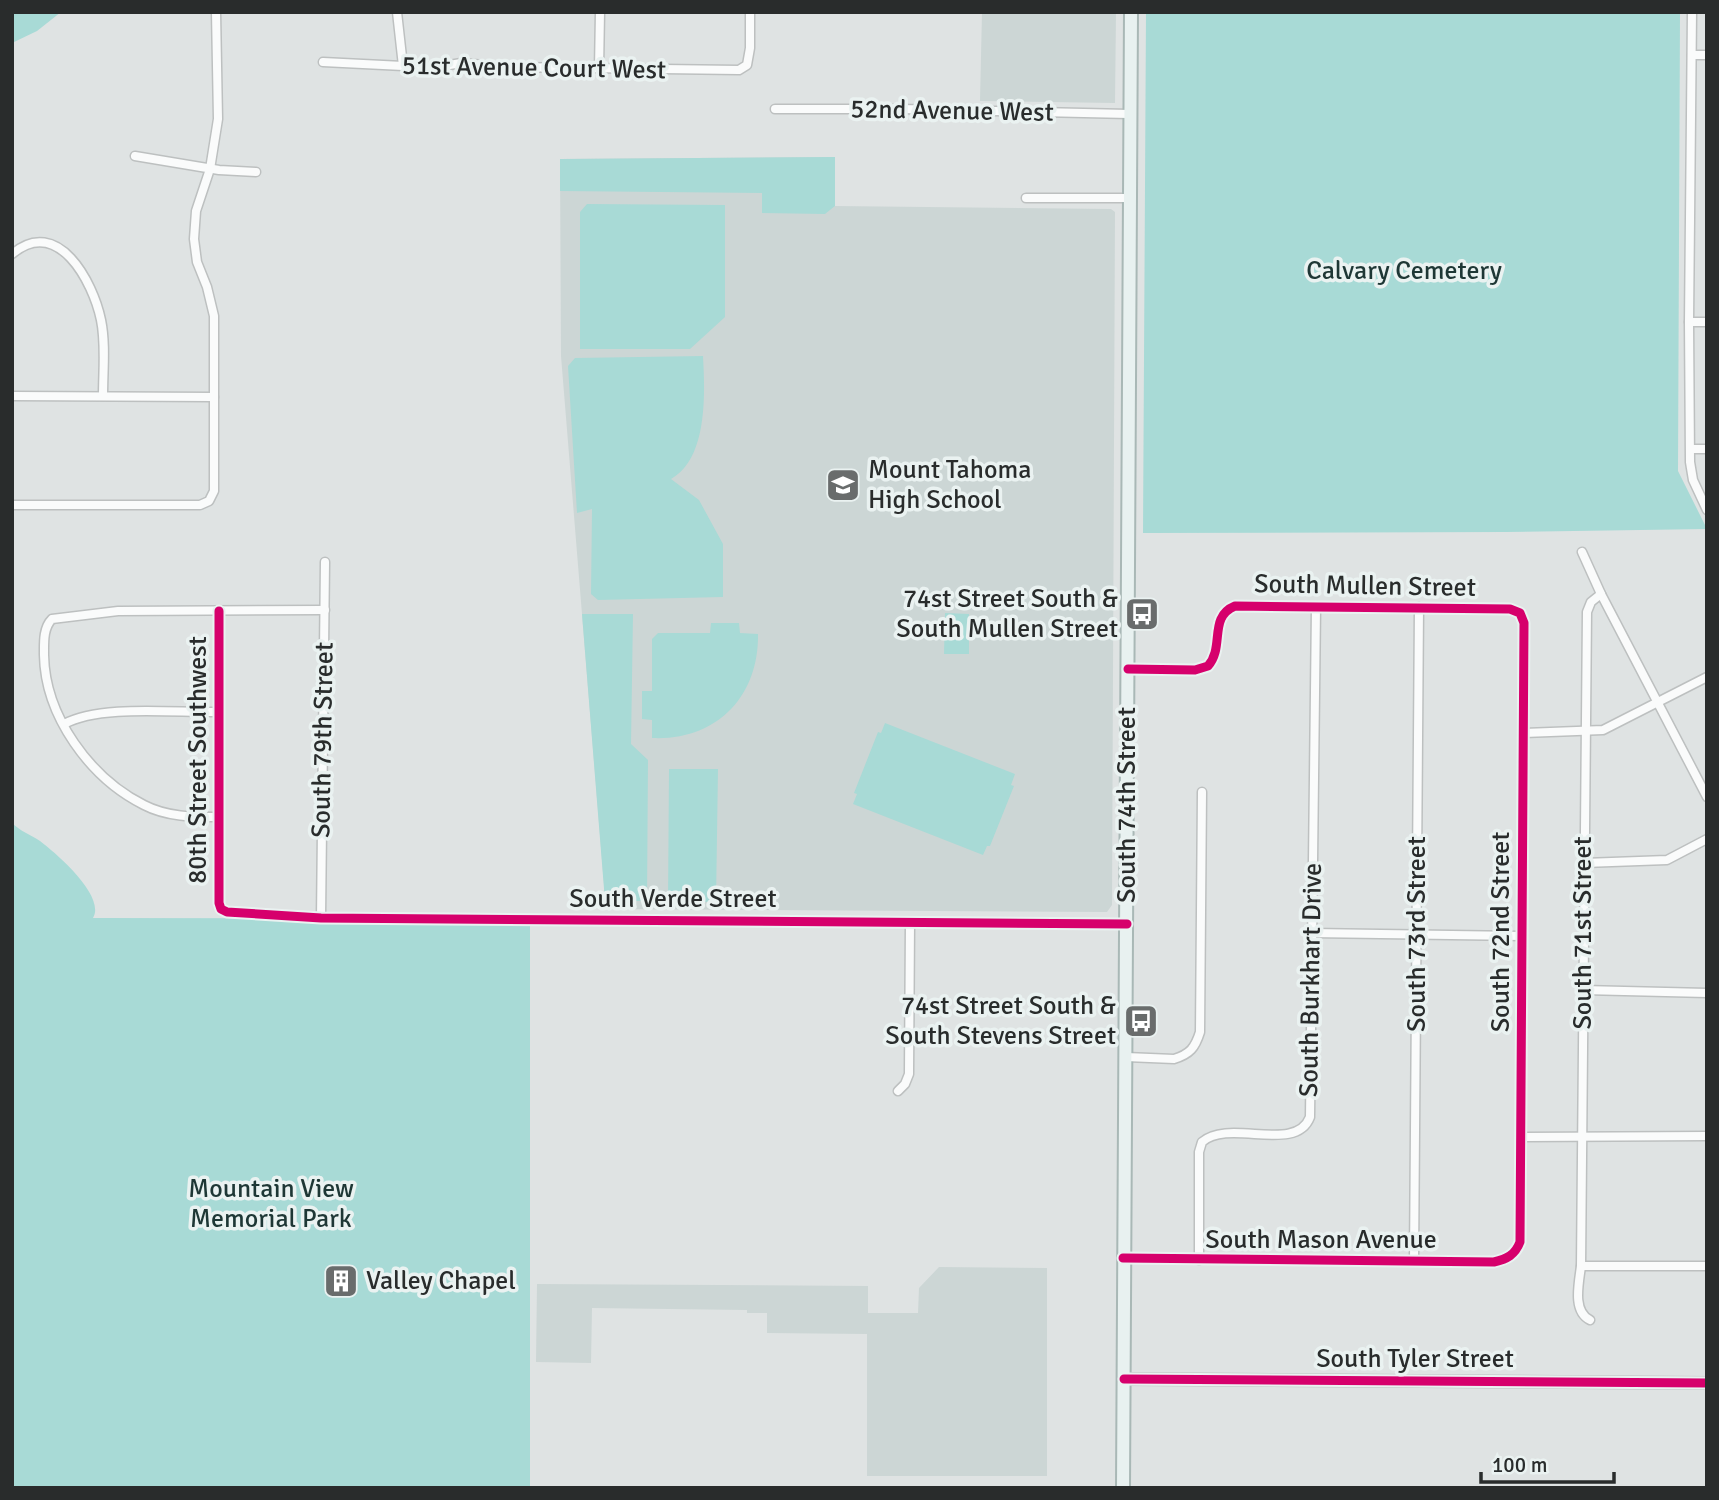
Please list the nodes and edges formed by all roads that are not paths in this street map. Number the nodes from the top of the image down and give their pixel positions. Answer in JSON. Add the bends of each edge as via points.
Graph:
{"nodes":[{"id":1,"x":216,"y":12,"type":"edge"},
{"id":2,"x":397,"y":12,"type":"edge"},
{"id":3,"x":600,"y":12,"type":"edge"},
{"id":4,"x":750,"y":12,"type":"edge"},
{"id":5,"x":1131,"y":12,"type":"edge"},
{"id":6,"x":1692,"y":12,"type":"edge"},
{"id":7,"x":1692,"y":55,"type":"junction"},
{"id":8,"x":1707,"y":55,"type":"edge"},
{"id":9,"x":323,"y":62,"type":"dead end"},
{"id":10,"x":403,"y":66,"type":"junction"},
{"id":11,"x":599,"y":69,"type":"junction"},
{"id":12,"x":775,"y":109,"type":"dead end"},
{"id":13,"x":1129,"y":114,"type":"junction"},
{"id":14,"x":135,"y":156,"type":"dead end"},
{"id":15,"x":210,"y":169,"type":"junction"},
{"id":16,"x":257,"y":172,"type":"dead end"},
{"id":17,"x":1027,"y":198,"type":"dead end"},
{"id":18,"x":1129,"y":198,"type":"junction"},
{"id":19,"x":12,"y":254,"type":"edge"},
{"id":20,"x":1689,"y":322,"type":"junction"},
{"id":21,"x":1707,"y":322,"type":"edge"},
{"id":22,"x":12,"y":396,"type":"edge"},
{"id":23,"x":103,"y":396,"type":"junction"},
{"id":24,"x":214,"y":397,"type":"junction"},
{"id":25,"x":1691,"y":449,"type":"junction"},
{"id":26,"x":1707,"y":449,"type":"edge"},
{"id":27,"x":12,"y":505,"type":"edge"},
{"id":28,"x":1707,"y":510,"type":"edge"},
{"id":29,"x":1582,"y":552,"type":"dead end"},
{"id":30,"x":325,"y":562,"type":"dead end"},
{"id":31,"x":1601,"y":594,"type":"junction"},
{"id":32,"x":1316,"y":607,"type":"junction"},
{"id":33,"x":1419,"y":607,"type":"junction"},
{"id":34,"x":325,"y":610,"type":"junction"},
{"id":35,"x":219,"y":611,"type":"junction"},
{"id":36,"x":1520,"y":613,"type":"joint"},
{"id":37,"x":1128,"y":669,"type":"junction"},
{"id":38,"x":1707,"y":677,"type":"edge"},
{"id":39,"x":1657,"y":703,"type":"junction"},
{"id":40,"x":219,"y":712,"type":"junction"},
{"id":41,"x":64,"y":724,"type":"junction"},
{"id":42,"x":1584,"y":732,"type":"junction"},
{"id":43,"x":1523,"y":733,"type":"junction"},
{"id":44,"x":1202,"y":792,"type":"dead end"},
{"id":45,"x":1707,"y":797,"type":"edge"},
{"id":46,"x":218,"y":817,"type":"junction"},
{"id":47,"x":1707,"y":839,"type":"edge"},
{"id":48,"x":1584,"y":863,"type":"junction"},
{"id":49,"x":221,"y":909,"type":"joint"},
{"id":50,"x":321,"y":918,"type":"junction"},
{"id":51,"x":910,"y":922,"type":"junction"},
{"id":52,"x":1127,"y":924,"type":"junction"},
{"id":53,"x":1311,"y":933,"type":"junction"},
{"id":54,"x":1417,"y":934,"type":"junction"},
{"id":55,"x":1521,"y":936,"type":"junction"},
{"id":56,"x":1583,"y":990,"type":"junction"},
{"id":57,"x":1707,"y":993,"type":"edge"},
{"id":58,"x":1126,"y":1057,"type":"junction"},
{"id":59,"x":898,"y":1091,"type":"dead end"},
{"id":60,"x":1581,"y":1136,"type":"junction"},
{"id":61,"x":1707,"y":1136,"type":"edge"},
{"id":62,"x":1522,"y":1137,"type":"junction"},
{"id":63,"x":1516,"y":1251,"type":"joint"},
{"id":64,"x":1123,"y":1258,"type":"junction"},
{"id":65,"x":1199,"y":1260,"type":"junction"},
{"id":66,"x":1414,"y":1261,"type":"junction"},
{"id":67,"x":1581,"y":1266,"type":"junction"},
{"id":68,"x":1707,"y":1266,"type":"edge"},
{"id":69,"x":1590,"y":1320,"type":"dead end"},
{"id":70,"x":1124,"y":1379,"type":"junction"},
{"id":71,"x":1707,"y":1383,"type":"edge"},
{"id":72,"x":1123,"y":1488,"type":"edge"}],
"edges":[{"from":1,"to":15,"type":"street","via":[[218,118]]},
{"from":2,"to":10,"type":"street"},
{"from":3,"to":11,"type":"street"},
{"from":4,"to":11,"type":"street","name":"51st Avenue Court West","via":[[750,56],[745,68]]},
{"from":5,"to":13,"type":"main road","name":"South 74th Street"},
{"from":6,"to":7,"type":"street"},
{"from":7,"to":8,"type":"street"},
{"from":7,"to":20,"type":"street"},
{"from":9,"to":10,"type":"street","name":"51st Avenue Court West"},
{"from":10,"to":11,"type":"street","name":"51st Avenue Court West","via":[[461,63]]},
{"from":12,"to":13,"type":"street","name":"52nd Avenue West"},
{"from":13,"to":18,"type":"main road","name":"South 74th Street"},
{"from":14,"to":15,"type":"street"},
{"from":15,"to":16,"type":"street"},
{"from":15,"to":24,"type":"street","via":[[196,211],[194,239],[214,316]]},
{"from":17,"to":18,"type":"street"},
{"from":18,"to":37,"type":"main road","name":"South 74th Street"},
{"from":19,"to":23,"type":"street","via":[[44,242],[63,250],[80,270],[101,320]]},
{"from":20,"to":21,"type":"street"},
{"from":20,"to":25,"type":"street"},
{"from":22,"to":23,"type":"street"},
{"from":23,"to":24,"type":"street"},
{"from":24,"to":27,"type":"street","via":[[215,487],[209,500],[194,506]]},
{"from":25,"to":26,"type":"street"},
{"from":25,"to":28,"type":"street","via":[[1691,472]]},
{"from":29,"to":31,"type":"street"},
{"from":30,"to":34,"type":"street","name":"South 79th Street"},
{"from":31,"to":39,"type":"street"},
{"from":31,"to":42,"type":"street","name":"South 71st Street","via":[[1587,612]]},
{"from":32,"to":33,"type":"street","name":"South Mullen Street"},
{"from":32,"to":37,"type":"street","name":"South Mullen Street","via":[[1234,606],[1221,616],[1215,655],[1208,666],[1195,670]]},
{"from":32,"to":53,"type":"street","name":"South Burkhart Drive"},
{"from":33,"to":36,"type":"street","name":"South Mullen Street"},
{"from":33,"to":54,"type":"street","name":"South 73rd Street"},
{"from":34,"to":35,"type":"street"},
{"from":34,"to":50,"type":"street","name":"South 79th Street"},
{"from":35,"to":40,"type":"street","name":"80th Street Southwest"},
{"from":35,"to":41,"type":"street","via":[[100,611],[50,621],[45,676]]},
{"from":36,"to":43,"type":"street","name":"South 72nd Street","via":[[1525,635]]},
{"from":37,"to":52,"type":"main road","name":"South 74th Street"},
{"from":38,"to":39,"type":"street"},
{"from":39,"to":42,"type":"street","via":[[1603,730]]},
{"from":39,"to":45,"type":"street"},
{"from":40,"to":41,"type":"street","via":[[108,713]]},
{"from":40,"to":46,"type":"street","name":"80th Street Southwest"},
{"from":41,"to":46,"type":"street","via":[[80,752],[130,797],[156,811]]},
{"from":42,"to":43,"type":"street"},
{"from":42,"to":48,"type":"street","name":"South 71st Street"},
{"from":43,"to":55,"type":"street","name":"South 72nd Street"},
{"from":44,"to":58,"type":"street","via":[[1201,1024],[1197,1043],[1174,1059]]},
{"from":46,"to":49,"type":"street","name":"80th Street Southwest"},
{"from":47,"to":48,"type":"street","via":[[1667,860]]},
{"from":48,"to":56,"type":"street","name":"South 71st Street"},
{"from":49,"to":50,"type":"street","name":"South Verde Street"},
{"from":50,"to":51,"type":"street","name":"South Verde Street"},
{"from":51,"to":52,"type":"street","name":"South Verde Street"},
{"from":51,"to":59,"type":"street","via":[[909,1074]]},
{"from":52,"to":58,"type":"main road","name":"South 74th Street"},
{"from":53,"to":54,"type":"street"},
{"from":53,"to":65,"type":"street","name":"South Burkhart Drive","via":[[1310,1117],[1305,1127],[1293,1134],[1218,1133],[1202,1142]]},
{"from":54,"to":55,"type":"street"},
{"from":54,"to":66,"type":"street","name":"South 73rd Street"},
{"from":55,"to":62,"type":"street","name":"South 72nd Street"},
{"from":56,"to":57,"type":"street"},
{"from":56,"to":60,"type":"street","name":"South 71st Street"},
{"from":58,"to":64,"type":"main road","name":"South 74th Street"},
{"from":60,"to":61,"type":"street"},
{"from":60,"to":62,"type":"street"},
{"from":60,"to":67,"type":"street","name":"South 71st Street"},
{"from":62,"to":63,"type":"street","name":"South 72nd Street","via":[[1520,1242]]},
{"from":63,"to":66,"type":"street","name":"South Mason Avenue","via":[[1494,1262]]},
{"from":64,"to":65,"type":"street","name":"South Mason Avenue"},
{"from":64,"to":70,"type":"main road","name":"South 74th Street"},
{"from":65,"to":66,"type":"street","name":"South Mason Avenue"},
{"from":67,"to":68,"type":"street"},
{"from":67,"to":69,"type":"street","name":"South 71st Street","via":[[1578,1302]]},
{"from":70,"to":71,"type":"street","name":"South Tyler Street"},
{"from":70,"to":72,"type":"main road","name":"South 74th Street"}]}
